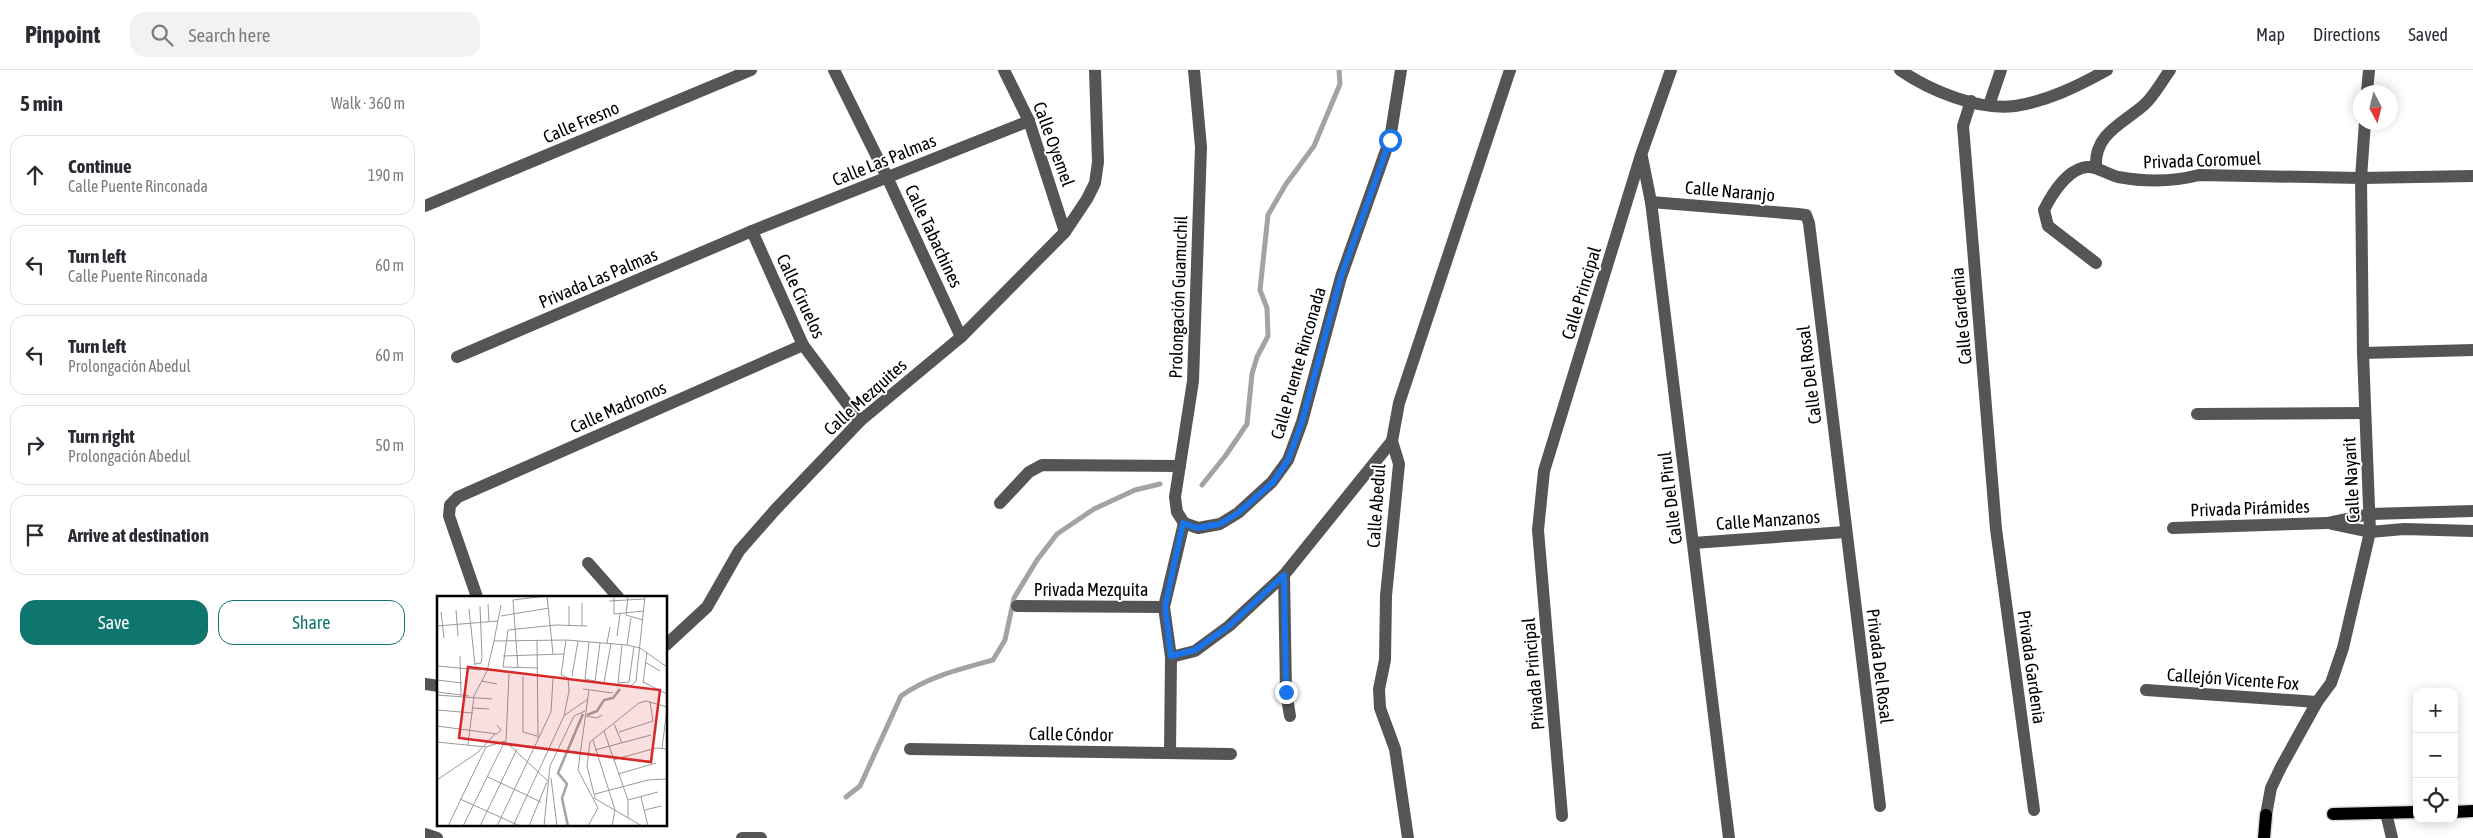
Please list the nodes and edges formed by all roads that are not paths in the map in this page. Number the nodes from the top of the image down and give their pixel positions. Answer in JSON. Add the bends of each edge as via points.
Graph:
{"nodes":[{"id":1,"x":751,"y":70,"type":"edge"},
{"id":2,"x":834,"y":70,"type":"edge"},
{"id":3,"x":1004,"y":70,"type":"edge"},
{"id":4,"x":1095,"y":70,"type":"edge"},
{"id":5,"x":1195,"y":70,"type":"edge"},
{"id":6,"x":1401,"y":70,"type":"edge"},
{"id":7,"x":1510,"y":70,"type":"edge"},
{"id":8,"x":1671,"y":70,"type":"edge"},
{"id":9,"x":1900,"y":70,"type":"edge"},
{"id":10,"x":2001,"y":70,"type":"edge"},
{"id":11,"x":2107,"y":70,"type":"edge"},
{"id":12,"x":2170,"y":70,"type":"edge"},
{"id":13,"x":2369,"y":70,"type":"edge"},
{"id":14,"x":2368,"y":85,"type":"edge"},
{"id":15,"x":1971,"y":101,"type":"junction"},
{"id":16,"x":1989,"y":106,"type":"junction"},
{"id":17,"x":1029,"y":120,"type":"junction"},
{"id":18,"x":2364,"y":130,"type":"edge"},
{"id":19,"x":1641,"y":155,"type":"junction"},
{"id":20,"x":2096,"y":167,"type":"junction"},
{"id":21,"x":2473,"y":176,"type":"edge"},
{"id":22,"x":887,"y":178,"type":"junction"},
{"id":23,"x":2361,"y":178,"type":"junction"},
{"id":24,"x":1651,"y":202,"type":"junction"},
{"id":25,"x":425,"y":206,"type":"edge"},
{"id":26,"x":1806,"y":215,"type":"joint"},
{"id":27,"x":752,"y":232,"type":"junction"},
{"id":28,"x":1065,"y":232,"type":"junction"},
{"id":29,"x":2096,"y":264,"type":"dead end"},
{"id":30,"x":961,"y":337,"type":"junction"},
{"id":31,"x":803,"y":345,"type":"junction"},
{"id":32,"x":2473,"y":350,"type":"edge"},
{"id":33,"x":2363,"y":353,"type":"junction"},
{"id":34,"x":457,"y":356,"type":"dead end"},
{"id":35,"x":2365,"y":413,"type":"junction"},
{"id":36,"x":2197,"y":414,"type":"dead end"},
{"id":37,"x":861,"y":421,"type":"junction"},
{"id":38,"x":1392,"y":441,"type":"junction"},
{"id":39,"x":1179,"y":466,"type":"junction"},
{"id":40,"x":1000,"y":503,"type":"dead end"},
{"id":41,"x":2473,"y":511,"type":"edge"},
{"id":42,"x":2370,"y":514,"type":"junction"},
{"id":43,"x":1183,"y":523,"type":"junction"},
{"id":44,"x":2327,"y":523,"type":"junction"},
{"id":45,"x":2173,"y":528,"type":"dead end"},
{"id":46,"x":1996,"y":529,"type":"joint"},
{"id":47,"x":1538,"y":530,"type":"joint"},
{"id":48,"x":2473,"y":530,"type":"edge"},
{"id":49,"x":1845,"y":532,"type":"junction"},
{"id":50,"x":2371,"y":532,"type":"junction"},
{"id":51,"x":1693,"y":543,"type":"junction"},
{"id":52,"x":588,"y":563,"type":"dead end"},
{"id":53,"x":1284,"y":575,"type":"junction"},
{"id":54,"x":477,"y":596,"type":"edge"},
{"id":55,"x":616,"y":596,"type":"edge"},
{"id":56,"x":1017,"y":606,"type":"dead end"},
{"id":57,"x":1165,"y":607,"type":"junction"},
{"id":58,"x":667,"y":644,"type":"edge"},
{"id":59,"x":1171,"y":656,"type":"junction"},
{"id":60,"x":2146,"y":690,"type":"dead end"},
{"id":61,"x":2317,"y":702,"type":"junction"},
{"id":62,"x":1290,"y":716,"type":"dead end"},
{"id":63,"x":910,"y":748,"type":"dead end"},
{"id":64,"x":1170,"y":753,"type":"junction"},
{"id":65,"x":1231,"y":754,"type":"dead end"},
{"id":66,"x":1880,"y":806,"type":"dead end"},
{"id":67,"x":2034,"y":810,"type":"dead end"},
{"id":68,"x":2473,"y":811,"type":"edge"},
{"id":69,"x":2413,"y":812,"type":"edge"},
{"id":70,"x":2458,"y":812,"type":"edge"},
{"id":71,"x":2386,"y":813,"type":"junction"},
{"id":72,"x":2333,"y":814,"type":"dead end"},
{"id":73,"x":2267,"y":815,"type":"joint"},
{"id":74,"x":1562,"y":816,"type":"dead end"},
{"id":75,"x":425,"y":834,"type":"edge"},
{"id":76,"x":437,"y":838,"type":"edge"},
{"id":77,"x":742,"y":838,"type":"edge"},
{"id":78,"x":761,"y":838,"type":"edge"},
{"id":79,"x":1407,"y":838,"type":"edge"},
{"id":80,"x":1729,"y":838,"type":"edge"},
{"id":81,"x":2264,"y":838,"type":"edge"},
{"id":82,"x":2393,"y":838,"type":"edge"}],
"edges":[{"from":1,"to":25,"type":"street","name":"Calle Fresno"},
{"from":2,"to":22,"type":"street","name":"Calle Tabachines"},
{"from":3,"to":17,"type":"street","name":"Calle Oyemel"},
{"from":4,"to":28,"type":"street","name":"Calle Mezquites","via":[[1098,162],[1095,183]]},
{"from":5,"to":39,"type":"street","name":"Prolongación Guamuchil","via":[[1201,147],[1193,371]]},
{"from":6,"to":43,"type":"street","name":"Calle Puente Rinconada","via":[[1390,140],[1341,277],[1302,422],[1288,460],[1273,482],[1238,513],[1220,524],[1197,528]]},
{"from":7,"to":38,"type":"street","name":"Calle Abedul","via":[[1399,403]]},
{"from":8,"to":19,"type":"street","name":"Calle Principal"},
{"from":9,"to":15,"type":"street","via":[[1930,89]]},
{"from":10,"to":16,"type":"street"},
{"from":11,"to":16,"type":"street","via":[[2068,91],[2014,106]]},
{"from":12,"to":20,"type":"street","via":[[2145,105],[2122,120],[2101,142],[2095,154]]},
{"from":13,"to":14,"type":"street"},
{"from":15,"to":16,"type":"street"},
{"from":15,"to":46,"type":"street","name":"Calle Gardenia","via":[[1963,126]]},
{"from":17,"to":22,"type":"street","name":"Calle Las Palmas"},
{"from":17,"to":28,"type":"street","name":"Calle Oyemel"},
{"from":18,"to":23,"type":"street","name":"Calle Nayarit"},
{"from":19,"to":24,"type":"street","name":"Calle Del Pirul"},
{"from":19,"to":47,"type":"street","name":"Calle Principal","via":[[1545,471]]},
{"from":20,"to":23,"type":"street","name":"Privada Coromuel","via":[[2115,176],[2141,180],[2177,180],[2199,174]]},
{"from":20,"to":29,"type":"street","via":[[2081,168],[2055,189],[2043,210],[2047,226]]},
{"from":21,"to":23,"type":"street","name":"Privada Coromuel"},
{"from":22,"to":27,"type":"street","name":"Calle Las Palmas"},
{"from":22,"to":30,"type":"street","name":"Calle Tabachines"},
{"from":23,"to":33,"type":"street","name":"Calle Nayarit"},
{"from":24,"to":26,"type":"street","name":"Calle Naranjo"},
{"from":24,"to":51,"type":"street","name":"Calle Del Pirul"},
{"from":26,"to":49,"type":"street","name":"Calle Del Rosal"},
{"from":27,"to":31,"type":"street","name":"Calle Ciruelos"},
{"from":27,"to":34,"type":"street","name":"Privada Las Palmas"},
{"from":28,"to":30,"type":"street","name":"Calle Mezquites"},
{"from":30,"to":37,"type":"street","name":"Calle Mezquites"},
{"from":31,"to":37,"type":"street","name":"Calle Ciruelos"},
{"from":31,"to":54,"type":"street","name":"Calle Madronos","via":[[458,497],[450,506],[449,516]]},
{"from":32,"to":33,"type":"street"},
{"from":33,"to":35,"type":"street","name":"Calle Nayarit"},
{"from":35,"to":36,"type":"street"},
{"from":35,"to":42,"type":"street","name":"Calle Nayarit"},
{"from":37,"to":58,"type":"street","name":"Calle Mezquites","via":[[739,551],[707,607]]},
{"from":38,"to":53,"type":"street"},
{"from":38,"to":79,"type":"street","name":"Calle Abedul","via":[[1399,464],[1386,596],[1385,660],[1379,689],[1380,708],[1395,749]]},
{"from":39,"to":40,"type":"street","via":[[1042,465],[1029,472]]},
{"from":39,"to":43,"type":"street","name":"Prolongación Guamuchil","via":[[1175,497]]},
{"from":41,"to":42,"type":"street","name":"Privada Pirámides"},
{"from":42,"to":44,"type":"street","name":"Privada Pirámides"},
{"from":42,"to":50,"type":"street","name":"Calle Nayarit"},
{"from":43,"to":57,"type":"street"},
{"from":44,"to":45,"type":"street","name":"Privada Pirámides"},
{"from":44,"to":50,"type":"street","name":"Privada Pirámides"},
{"from":46,"to":67,"type":"street","name":"Privada Gardenia"},
{"from":47,"to":74,"type":"street","name":"Privada Principal"},
{"from":48,"to":50,"type":"street","name":"Privada Pirámides"},
{"from":49,"to":51,"type":"street","name":"Calle Manzanos"},
{"from":49,"to":66,"type":"street","name":"Privada Del Rosal"},
{"from":50,"to":61,"type":"street","name":"Calle Nayarit","via":[[2343,648],[2331,682]]},
{"from":51,"to":80,"type":"street","name":"Calle Del Pirul"},
{"from":52,"to":55,"type":"street"},
{"from":53,"to":59,"type":"street","via":[[1229,626],[1202,646]]},
{"from":53,"to":62,"type":"street","via":[[1286,692]]},
{"from":56,"to":57,"type":"street","name":"Privada Mezquita"},
{"from":57,"to":59,"type":"street"},
{"from":59,"to":64,"type":"street"},
{"from":60,"to":61,"type":"street","name":"Callejón Vicente Fox"},
{"from":61,"to":73,"type":"street","name":"Calle Nayarit","via":[[2271,788]]},
{"from":63,"to":64,"type":"street","name":"Calle Cóndor"},
{"from":64,"to":65,"type":"street","name":"Calle Cóndor"},
{"from":68,"to":70,"type":"main road"},
{"from":69,"to":71,"type":"main road"},
{"from":71,"to":72,"type":"main road"},
{"from":71,"to":82,"type":"street"},
{"from":73,"to":81,"type":"main road"},
{"from":75,"to":76,"type":"street"},
{"from":77,"to":78,"type":"street"}]}
